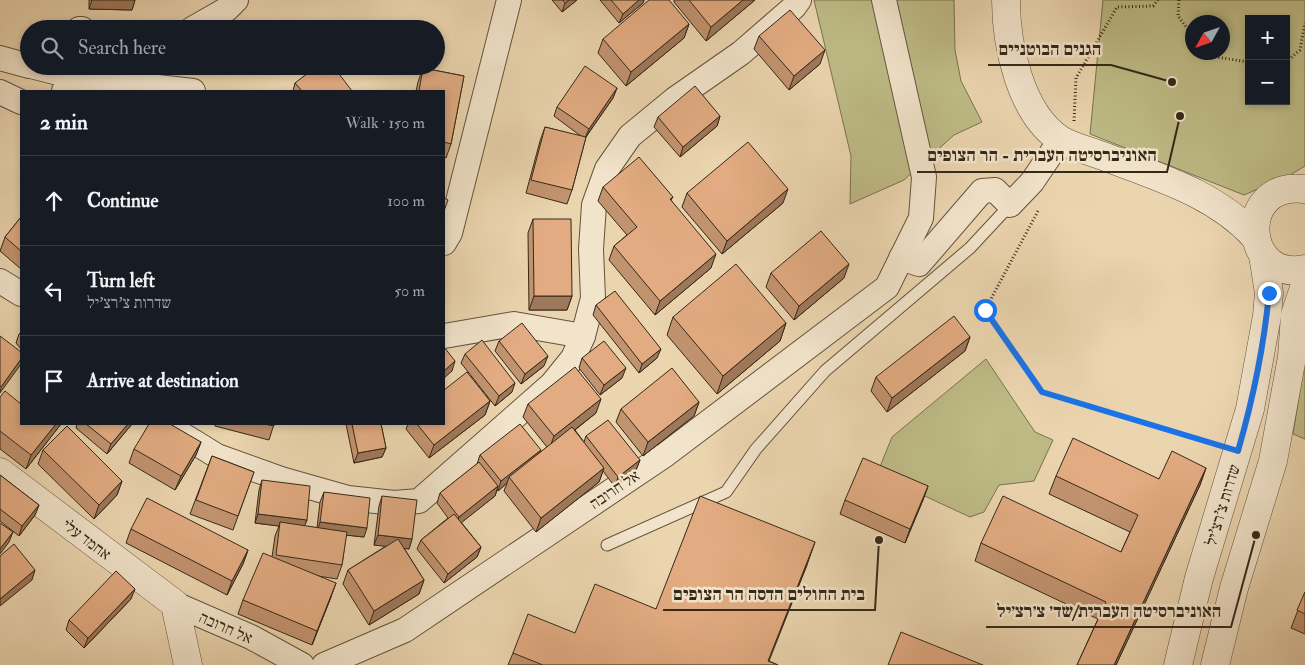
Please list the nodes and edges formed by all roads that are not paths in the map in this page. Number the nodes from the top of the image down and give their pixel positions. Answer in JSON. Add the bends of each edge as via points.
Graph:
{"nodes":[{"id":1,"x":236,"y":0,"type":"edge"},
{"id":2,"x":509,"y":0,"type":"edge"},
{"id":3,"x":799,"y":0,"type":"edge"},
{"id":4,"x":884,"y":0,"type":"edge"},
{"id":5,"x":1006,"y":0,"type":"edge"},
{"id":6,"x":208,"y":20,"type":"edge"},
{"id":7,"x":0,"y":58,"type":"edge"},
{"id":8,"x":20,"y":63,"type":"edge"},
{"id":9,"x":49,"y":75,"type":"edge"},
{"id":10,"x":71,"y":85,"type":"edge"},
{"id":11,"x":173,"y":90,"type":"edge"},
{"id":12,"x":0,"y":92,"type":"edge"},
{"id":13,"x":20,"y":102,"type":"edge"},
{"id":14,"x":1067,"y":142,"type":"junction"},
{"id":15,"x":1184,"y":187,"type":"junction"},
{"id":16,"x":1305,"y":190,"type":"edge"},
{"id":17,"x":1262,"y":204,"type":"junction"},
{"id":18,"x":1010,"y":205,"type":"junction"},
{"id":19,"x":445,"y":241,"type":"edge"},
{"id":20,"x":1259,"y":246,"type":"junction"},
{"id":21,"x":901,"y":258,"type":"junction"},
{"id":22,"x":1305,"y":269,"type":"edge"},
{"id":23,"x":0,"y":281,"type":"edge"},
{"id":24,"x":1305,"y":285,"type":"edge"},
{"id":25,"x":20,"y":293,"type":"edge"},
{"id":26,"x":1305,"y":318,"type":"edge"},
{"id":27,"x":445,"y":336,"type":"edge"},
{"id":28,"x":583,"y":336,"type":"junction"},
{"id":29,"x":1292,"y":357,"type":"junction"},
{"id":30,"x":167,"y":425,"type":"edge"},
{"id":31,"x":0,"y":472,"type":"edge"},
{"id":32,"x":607,"y":545,"type":"dead end"},
{"id":33,"x":175,"y":604,"type":"junction"},
{"id":34,"x":188,"y":665,"type":"edge"},
{"id":35,"x":302,"y":665,"type":"edge"},
{"id":36,"x":324,"y":665,"type":"edge"},
{"id":37,"x":1178,"y":665,"type":"edge"},
{"id":38,"x":1215,"y":665,"type":"edge"}],
"edges":[{"from":1,"to":6,"type":"street"},
{"from":2,"to":19,"type":"street","via":[[450,233]]},
{"from":3,"to":28,"type":"street","via":[[741,53],[675,99],[630,136],[607,169],[594,204],[591,249],[593,298]]},
{"from":4,"to":21,"type":"street","via":[[924,177],[921,218]]},
{"from":5,"to":14,"type":"street","via":[[1006,30],[1028,103],[1042,122]]},
{"from":7,"to":8,"type":"street"},
{"from":9,"to":10,"type":"street"},
{"from":10,"to":11,"type":"street"},
{"from":12,"to":13,"type":"street"},
{"from":14,"to":15,"type":"street"},
{"from":14,"to":18,"type":"street"},
{"from":15,"to":17,"type":"street","via":[[1237,203]]},
{"from":15,"to":20,"type":"street","via":[[1229,212]]},
{"from":16,"to":17,"type":"street","via":[[1282,190]]},
{"from":17,"to":20,"type":"street","name":"שדרות צ'רצ'יל","via":[[1257,216]]},
{"from":18,"to":21,"type":"street","via":[[996,190],[982,191],[919,264]]},
{"from":18,"to":32,"type":"lane","via":[[970,248],[824,371],[756,449],[726,492]]},
{"from":20,"to":22,"type":"street","via":[[1273,264],[1285,270]]},
{"from":20,"to":37,"type":"street","name":"שדרות צ'רצ'יל","via":[[1269,293],[1250,410],[1199,578]]},
{"from":21,"to":36,"type":"street","name":"אל חרובה","via":[[887,287],[665,455],[405,630]]},
{"from":23,"to":25,"type":"street"},
{"from":24,"to":29,"type":"street","via":[[1295,315]]},
{"from":26,"to":29,"type":"street"},
{"from":27,"to":28,"type":"street","via":[[514,324]]},
{"from":28,"to":30,"type":"street","via":[[573,358],[552,384],[419,501],[394,503],[348,498],[281,479],[217,456]]},
{"from":29,"to":38,"type":"street","via":[[1273,461],[1234,588]]},
{"from":31,"to":33,"type":"street","name":"אחמד עלי"},
{"from":33,"to":34,"type":"street"},
{"from":33,"to":35,"type":"street","name":"אל חרובה","via":[[251,637]]}]}
